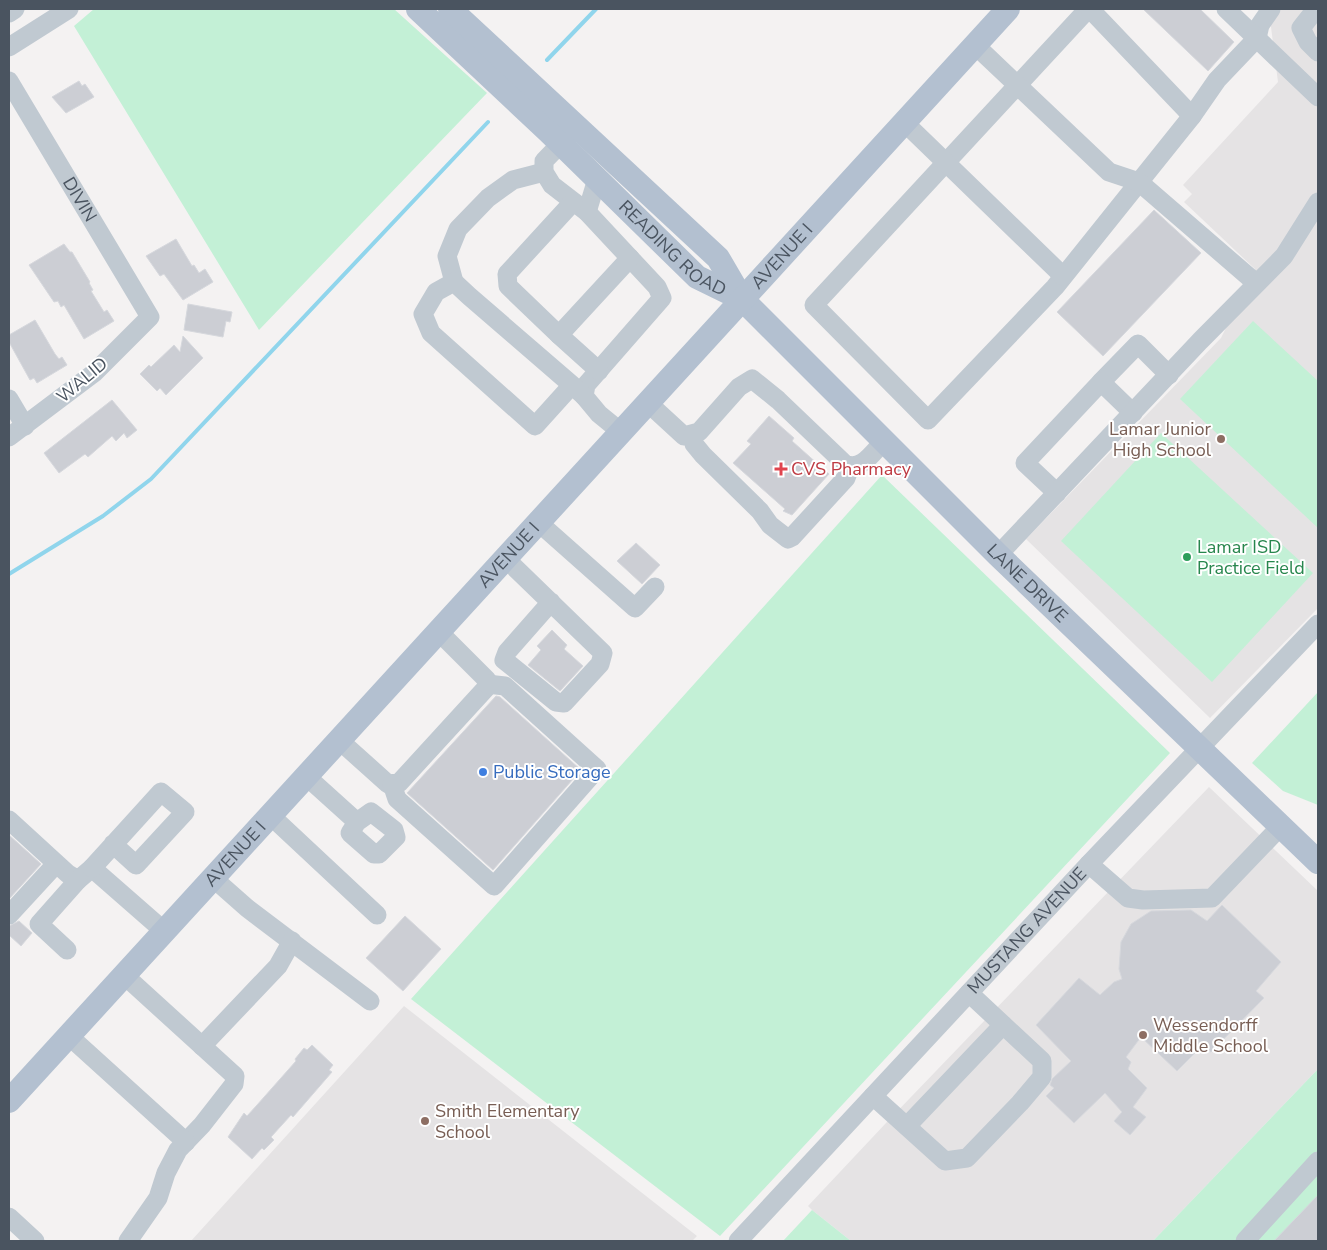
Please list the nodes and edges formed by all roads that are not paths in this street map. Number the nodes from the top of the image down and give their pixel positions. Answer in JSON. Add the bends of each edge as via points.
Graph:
{"nodes":[{"id":1,"x":15,"y":9,"type":"edge"},
{"id":2,"x":69,"y":9,"type":"edge"},
{"id":3,"x":418,"y":9,"type":"edge"},
{"id":4,"x":450,"y":9,"type":"edge"},
{"id":5,"x":1008,"y":9,"type":"edge"},
{"id":6,"x":1089,"y":9,"type":"edge"},
{"id":7,"x":1226,"y":9,"type":"edge"},
{"id":8,"x":1271,"y":9,"type":"edge"},
{"id":9,"x":1316,"y":9,"type":"edge"},
{"id":10,"x":9,"y":13,"type":"edge"},
{"id":11,"x":1257,"y":38,"type":"junction"},
{"id":12,"x":975,"y":45,"type":"junction"},
{"id":13,"x":9,"y":46,"type":"edge"},
{"id":14,"x":1318,"y":52,"type":"edge"},
{"id":15,"x":9,"y":81,"type":"edge"},
{"id":16,"x":1016,"y":86,"type":"junction"},
{"id":17,"x":1318,"y":97,"type":"edge"},
{"id":18,"x":1192,"y":116,"type":"junction"},
{"id":19,"x":904,"y":122,"type":"junction"},
{"id":20,"x":569,"y":135,"type":"junction"},
{"id":21,"x":945,"y":162,"type":"junction"},
{"id":22,"x":544,"y":172,"type":"junction"},
{"id":23,"x":597,"y":179,"type":"junction"},
{"id":24,"x":1139,"y":182,"type":"junction"},
{"id":25,"x":617,"y":199,"type":"junction"},
{"id":26,"x":1318,"y":202,"type":"edge"},
{"id":27,"x":580,"y":207,"type":"junction"},
{"id":28,"x":630,"y":258,"type":"junction"},
{"id":29,"x":1063,"y":276,"type":"junction"},
{"id":30,"x":454,"y":282,"type":"junction"},
{"id":31,"x":1256,"y":283,"type":"junction"},
{"id":32,"x":742,"y":299,"type":"junction"},
{"id":33,"x":150,"y":317,"type":"joint"},
{"id":34,"x":559,"y":335,"type":"junction"},
{"id":35,"x":599,"y":371,"type":"junction"},
{"id":36,"x":1168,"y":375,"type":"junction"},
{"id":37,"x":1101,"y":382,"type":"junction"},
{"id":38,"x":578,"y":390,"type":"junction"},
{"id":39,"x":9,"y":399,"type":"edge"},
{"id":40,"x":647,"y":402,"type":"junction"},
{"id":41,"x":1133,"y":412,"type":"junction"},
{"id":42,"x":25,"y":426,"type":"junction"},
{"id":43,"x":621,"y":432,"type":"junction"},
{"id":44,"x":693,"y":436,"type":"junction"},
{"id":45,"x":9,"y":437,"type":"edge"},
{"id":46,"x":884,"y":441,"type":"junction"},
{"id":47,"x":850,"y":467,"type":"junction"},
{"id":48,"x":1057,"y":493,"type":"junction"},
{"id":49,"x":538,"y":522,"type":"junction"},
{"id":50,"x":998,"y":555,"type":"junction"},
{"id":51,"x":505,"y":558,"type":"junction"},
{"id":52,"x":655,"y":587,"type":"dead end"},
{"id":53,"x":551,"y":602,"type":"junction"},
{"id":54,"x":1318,"y":624,"type":"edge"},
{"id":55,"x":438,"y":631,"type":"junction"},
{"id":56,"x":486,"y":684,"type":"junction"},
{"id":57,"x":339,"y":740,"type":"junction"},
{"id":58,"x":1200,"y":748,"type":"junction"},
{"id":59,"x":306,"y":776,"type":"junction"},
{"id":60,"x":392,"y":784,"type":"junction"},
{"id":61,"x":270,"y":815,"type":"junction"},
{"id":62,"x":9,"y":820,"type":"edge"},
{"id":63,"x":357,"y":822,"type":"dead end"},
{"id":64,"x":1281,"y":826,"type":"junction"},
{"id":65,"x":113,"y":844,"type":"dead end"},
{"id":66,"x":1318,"y":862,"type":"edge"},
{"id":67,"x":56,"y":864,"type":"junction"},
{"id":68,"x":1088,"y":864,"type":"junction"},
{"id":69,"x":85,"y":874,"type":"junction"},
{"id":70,"x":213,"y":878,"type":"junction"},
{"id":71,"x":9,"y":915,"type":"edge"},
{"id":72,"x":377,"y":915,"type":"dead end"},
{"id":73,"x":164,"y":931,"type":"junction"},
{"id":74,"x":292,"y":941,"type":"junction"},
{"id":75,"x":68,"y":950,"type":"dead end"},
{"id":76,"x":124,"y":975,"type":"junction"},
{"id":77,"x":969,"y":993,"type":"junction"},
{"id":78,"x":370,"y":1001,"type":"dead end"},
{"id":79,"x":1003,"y":1025,"type":"junction"},
{"id":80,"x":69,"y":1036,"type":"junction"},
{"id":81,"x":202,"y":1046,"type":"junction"},
{"id":82,"x":873,"y":1096,"type":"junction"},
{"id":83,"x":9,"y":1101,"type":"edge"},
{"id":84,"x":907,"y":1126,"type":"junction"},
{"id":85,"x":186,"y":1142,"type":"junction"},
{"id":86,"x":1318,"y":1161,"type":"edge"},
{"id":87,"x":9,"y":1217,"type":"edge"},
{"id":88,"x":35,"y":1241,"type":"edge"},
{"id":89,"x":128,"y":1241,"type":"edge"},
{"id":90,"x":738,"y":1241,"type":"edge"},
{"id":91,"x":1245,"y":1241,"type":"edge"}],
"edges":[{"from":1,"to":10,"type":"street"},
{"from":2,"to":13,"type":"street"},
{"from":3,"to":20,"type":"main road","name":"READING ROAD"},
{"from":4,"to":20,"type":"main road","name":"READING ROAD"},
{"from":5,"to":12,"type":"main road","name":"AVENUE I"},
{"from":6,"to":16,"type":"street"},
{"from":6,"to":18,"type":"street"},
{"from":7,"to":11,"type":"street"},
{"from":8,"to":11,"type":"street","via":[[1260,25]]},
{"from":9,"to":14,"type":"street","via":[[1301,28]]},
{"from":11,"to":17,"type":"street"},
{"from":11,"to":18,"type":"street","via":[[1217,80]]},
{"from":12,"to":16,"type":"street"},
{"from":12,"to":19,"type":"main road","name":"AVENUE I"},
{"from":15,"to":33,"type":"street","name":"DIVIN"},
{"from":16,"to":21,"type":"street"},
{"from":16,"to":24,"type":"street","via":[[1109,172]]},
{"from":18,"to":24,"type":"street"},
{"from":19,"to":21,"type":"street"},
{"from":19,"to":32,"type":"main road","name":"AVENUE I"},
{"from":20,"to":22,"type":"street","via":[[544,161]]},
{"from":20,"to":23,"type":"main road","name":"READING ROAD"},
{"from":20,"to":32,"type":"main road","name":"READING ROAD","via":[[718,258]]},
{"from":21,"to":29,"type":"street"},
{"from":21,"to":29,"type":"street","via":[[814,305],[928,420]]},
{"from":22,"to":27,"type":"street","via":[[552,185]]},
{"from":22,"to":30,"type":"street","via":[[513,180],[488,198],[458,229],[447,256]]},
{"from":23,"to":25,"type":"main road","name":"READING ROAD"},
{"from":23,"to":27,"type":"street"},
{"from":24,"to":29,"type":"street"},
{"from":24,"to":31,"type":"street"},
{"from":25,"to":27,"type":"street"},
{"from":25,"to":32,"type":"main road","name":"READING ROAD","via":[[697,277]]},
{"from":26,"to":31,"type":"street","via":[[1284,256]]},
{"from":27,"to":28,"type":"street"},
{"from":27,"to":34,"type":"street","via":[[507,274],[508,286]]},
{"from":28,"to":34,"type":"street"},
{"from":28,"to":35,"type":"street","via":[[657,287],[662,298]]},
{"from":30,"to":38,"type":"street"},
{"from":30,"to":38,"type":"street","via":[[436,292],[423,314],[432,333],[535,426]]},
{"from":31,"to":36,"type":"street"},
{"from":32,"to":40,"type":"main road","name":"AVENUE I"},
{"from":32,"to":46,"type":"main road","name":"LANE DRIVE"},
{"from":33,"to":42,"type":"street","name":"WALID","via":[[94,373]]},
{"from":34,"to":35,"type":"street"},
{"from":35,"to":38,"type":"street"},
{"from":36,"to":37,"type":"street","via":[[1138,344]]},
{"from":36,"to":41,"type":"street"},
{"from":37,"to":41,"type":"street"},
{"from":37,"to":48,"type":"street","via":[[1025,463]]},
{"from":38,"to":43,"type":"street"},
{"from":39,"to":42,"type":"street"},
{"from":40,"to":43,"type":"main road","name":"AVENUE I"},
{"from":40,"to":44,"type":"street","via":[[684,436]]},
{"from":41,"to":48,"type":"street"},
{"from":42,"to":45,"type":"street","name":"WALID"},
{"from":43,"to":49,"type":"main road","name":"AVENUE I"},
{"from":44,"to":47,"type":"street","via":[[739,387],[752,379]]},
{"from":44,"to":47,"type":"street","via":[[694,444],[703,455],[770,525],[788,539],[846,478]]},
{"from":46,"to":47,"type":"street","via":[[863,463]]},
{"from":46,"to":50,"type":"main road","name":"LANE DRIVE"},
{"from":48,"to":50,"type":"street"},
{"from":49,"to":51,"type":"main road","name":"AVENUE I"},
{"from":49,"to":52,"type":"street","via":[[635,608]]},
{"from":50,"to":58,"type":"main road","name":"LANE DRIVE"},
{"from":51,"to":53,"type":"street"},
{"from":51,"to":55,"type":"main road","name":"AVENUE I"},
{"from":53,"to":53,"type":"street","via":[[603,653],[600,664],[564,703],[556,702],[504,660],[507,652]]},
{"from":54,"to":58,"type":"street","name":"MUSTANG AVENUE"},
{"from":55,"to":56,"type":"street","via":[[487,680]]},
{"from":55,"to":57,"type":"main road","name":"AVENUE I"},
{"from":56,"to":60,"type":"street","via":[[486,688],[398,783]]},
{"from":56,"to":60,"type":"street","via":[[505,686],[597,769],[494,886],[397,799]]},
{"from":57,"to":59,"type":"main road","name":"AVENUE I"},
{"from":57,"to":60,"type":"street","via":[[388,784]]},
{"from":58,"to":64,"type":"main road","name":"LANE DRIVE"},
{"from":58,"to":68,"type":"street","name":"MUSTANG AVENUE"},
{"from":59,"to":61,"type":"main road","name":"AVENUE I"},
{"from":59,"to":63,"type":"street"},
{"from":61,"to":70,"type":"main road","name":"AVENUE I"},
{"from":61,"to":72,"type":"street"},
{"from":62,"to":67,"type":"street"},
{"from":64,"to":66,"type":"main road","name":"LANE DRIVE"},
{"from":64,"to":68,"type":"street","via":[[1212,898],[1128,898]]},
{"from":65,"to":69,"type":"street"},
{"from":67,"to":69,"type":"street"},
{"from":67,"to":71,"type":"street"},
{"from":68,"to":77,"type":"street","name":"MUSTANG AVENUE"},
{"from":69,"to":73,"type":"street"},
{"from":69,"to":75,"type":"street","via":[[39,924]]},
{"from":70,"to":73,"type":"main road","name":"AVENUE I"},
{"from":70,"to":74,"type":"street"},
{"from":73,"to":76,"type":"main road","name":"AVENUE I"},
{"from":74,"to":78,"type":"street"},
{"from":74,"to":81,"type":"street","via":[[278,966]]},
{"from":76,"to":80,"type":"main road","name":"AVENUE I"},
{"from":76,"to":81,"type":"street"},
{"from":77,"to":79,"type":"street"},
{"from":77,"to":82,"type":"street","name":"MUSTANG AVENUE"},
{"from":79,"to":84,"type":"street"},
{"from":79,"to":84,"type":"street","via":[[1042,1061],[1042,1077],[1020,1103],[967,1158],[945,1161]]},
{"from":80,"to":83,"type":"main road","name":"AVENUE I"},
{"from":80,"to":85,"type":"street"},
{"from":81,"to":85,"type":"street","via":[[234,1076],[234,1084]]},
{"from":82,"to":84,"type":"street"},
{"from":82,"to":90,"type":"street","name":"MUSTANG AVENUE"},
{"from":85,"to":89,"type":"street","via":[[166,1173],[158,1198]]},
{"from":86,"to":91,"type":"street"},
{"from":87,"to":88,"type":"street"}]}
